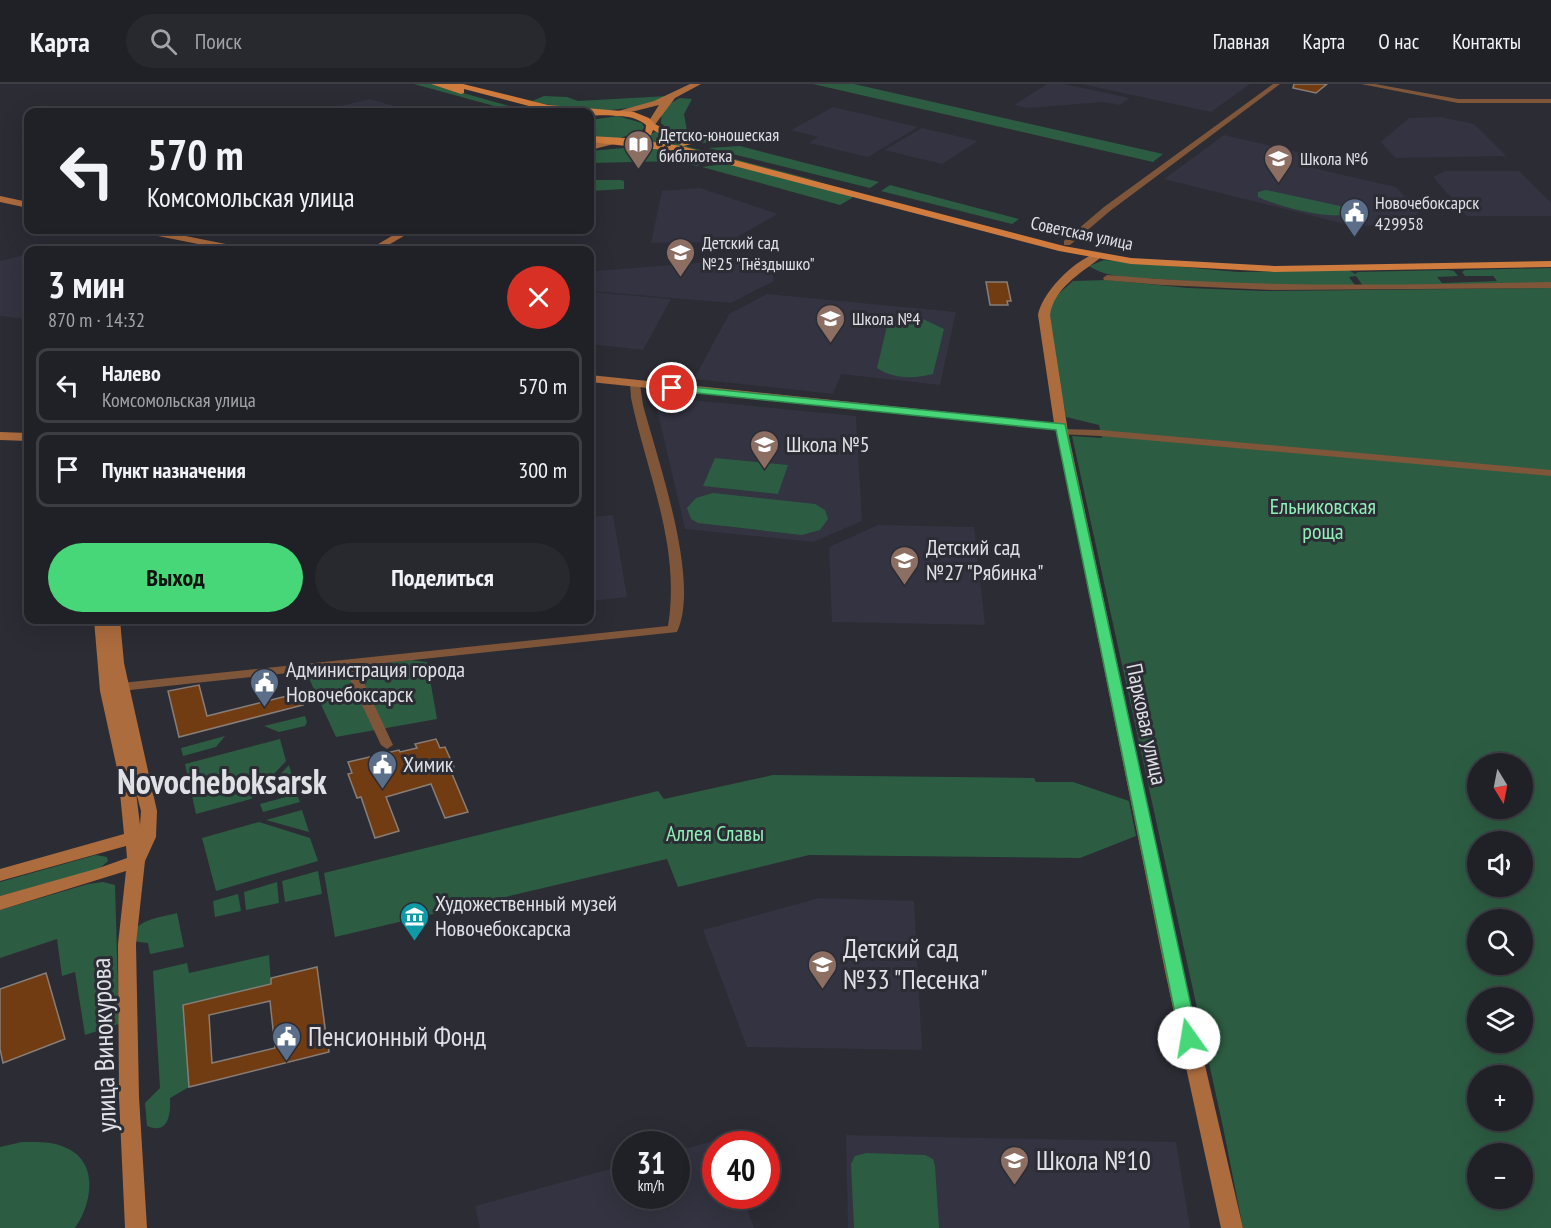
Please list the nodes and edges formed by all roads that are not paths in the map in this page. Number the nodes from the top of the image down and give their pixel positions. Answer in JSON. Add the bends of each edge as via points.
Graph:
{"nodes":[{"id":1,"x":435,"y":84,"type":"edge"},
{"id":2,"x":453,"y":84,"type":"edge"},
{"id":3,"x":697,"y":84,"type":"edge"},
{"id":4,"x":702,"y":84,"type":"edge"},
{"id":5,"x":1277,"y":84,"type":"edge"},
{"id":6,"x":1364,"y":84,"type":"edge"},
{"id":7,"x":1551,"y":101,"type":"edge"},
{"id":8,"x":525,"y":108,"type":"edge"},
{"id":9,"x":548,"y":108,"type":"edge"},
{"id":10,"x":594,"y":112,"type":"edge"},
{"id":11,"x":612,"y":113,"type":"junction"},
{"id":12,"x":594,"y":116,"type":"edge"},
{"id":13,"x":651,"y":125,"type":"junction"},
{"id":14,"x":594,"y":140,"type":"edge"},
{"id":15,"x":614,"y":142,"type":"junction"},
{"id":16,"x":594,"y":146,"type":"edge"},
{"id":17,"x":0,"y":199,"type":"edge"},
{"id":18,"x":24,"y":204,"type":"edge"},
{"id":19,"x":163,"y":234,"type":"edge"},
{"id":20,"x":393,"y":234,"type":"edge"},
{"id":21,"x":402,"y":234,"type":"edge"},
{"id":22,"x":1066,"y":243,"type":"junction"},
{"id":23,"x":221,"y":246,"type":"edge"},
{"id":24,"x":371,"y":246,"type":"edge"},
{"id":25,"x":380,"y":246,"type":"edge"},
{"id":26,"x":1099,"y":253,"type":"junction"},
{"id":27,"x":1551,"y":257,"type":"edge"},
{"id":28,"x":1551,"y":264,"type":"edge"},
{"id":29,"x":1107,"y":278,"type":"dead end"},
{"id":30,"x":1551,"y":285,"type":"edge"},
{"id":31,"x":594,"y":380,"type":"edge"},
{"id":32,"x":635,"y":384,"type":"junction"},
{"id":33,"x":1062,"y":429,"type":"junction"},
{"id":34,"x":0,"y":436,"type":"edge"},
{"id":35,"x":24,"y":437,"type":"edge"},
{"id":36,"x":1551,"y":473,"type":"edge"},
{"id":37,"x":102,"y":624,"type":"edge"},
{"id":38,"x":113,"y":624,"type":"edge"},
{"id":39,"x":348,"y":663,"type":"junction"},
{"id":40,"x":114,"y":689,"type":"junction"},
{"id":41,"x":387,"y":745,"type":"dead end"},
{"id":42,"x":132,"y":838,"type":"junction"},
{"id":43,"x":136,"y":861,"type":"junction"},
{"id":44,"x":0,"y":875,"type":"edge"},
{"id":45,"x":0,"y":903,"type":"edge"},
{"id":46,"x":136,"y":1228,"type":"edge"},
{"id":47,"x":1232,"y":1228,"type":"edge"}],
"edges":[{"from":1,"to":8,"type":"main road"},
{"from":2,"to":9,"type":"main road"},
{"from":3,"to":11,"type":"street","via":[[657,103]]},
{"from":4,"to":13,"type":"street","via":[[670,100]]},
{"from":5,"to":22,"type":"street"},
{"from":6,"to":7,"type":"street","via":[[1458,100]]},
{"from":10,"to":11,"type":"main road"},
{"from":11,"to":12,"type":"main road"},
{"from":11,"to":13,"type":"main road","name":"Советская улица","via":[[641,117]]},
{"from":13,"to":15,"type":"main road","via":[[649,132],[640,137]]},
{"from":13,"to":22,"type":"main road","name":"Советская улица","via":[[698,148]]},
{"from":14,"to":15,"type":"main road","name":"Советская улица"},
{"from":15,"to":16,"type":"street"},
{"from":15,"to":26,"type":"main road","name":"Советская улица","via":[[700,153]]},
{"from":17,"to":18,"type":"street"},
{"from":19,"to":23,"type":"street"},
{"from":20,"to":24,"type":"street"},
{"from":21,"to":25,"type":"street"},
{"from":22,"to":26,"type":"main road","name":"Советская улица"},
{"from":26,"to":27,"type":"main road","name":"Советская улица","via":[[1251,262]]},
{"from":26,"to":28,"type":"main road","name":"Советская улица","via":[[1152,263],[1233,268]]},
{"from":26,"to":33,"type":"street","name":"Парковая улица","via":[[1059,287],[1044,308]]},
{"from":29,"to":30,"type":"street","via":[[1262,288]]},
{"from":31,"to":32,"type":"street"},
{"from":32,"to":33,"type":"street"},
{"from":32,"to":39,"type":"street","via":[[676,565],[678,602],[673,629]]},
{"from":33,"to":36,"type":"street"},
{"from":33,"to":47,"type":"street","name":"Парковая улица","via":[[1174,971]]},
{"from":34,"to":35,"type":"street"},
{"from":37,"to":40,"type":"street","name":"улица Винокурова"},
{"from":38,"to":40,"type":"street","name":"улица Винокурова"},
{"from":39,"to":40,"type":"street"},
{"from":39,"to":41,"type":"street"},
{"from":40,"to":42,"type":"street","name":"улица Винокурова"},
{"from":40,"to":43,"type":"street","name":"улица Винокурова","via":[[149,811],[147,844]]},
{"from":42,"to":43,"type":"street","name":"улица Винокурова"},
{"from":42,"to":44,"type":"street"},
{"from":43,"to":45,"type":"street"},
{"from":43,"to":46,"type":"street","name":"улица Винокурова","via":[[127,944]]}]}
